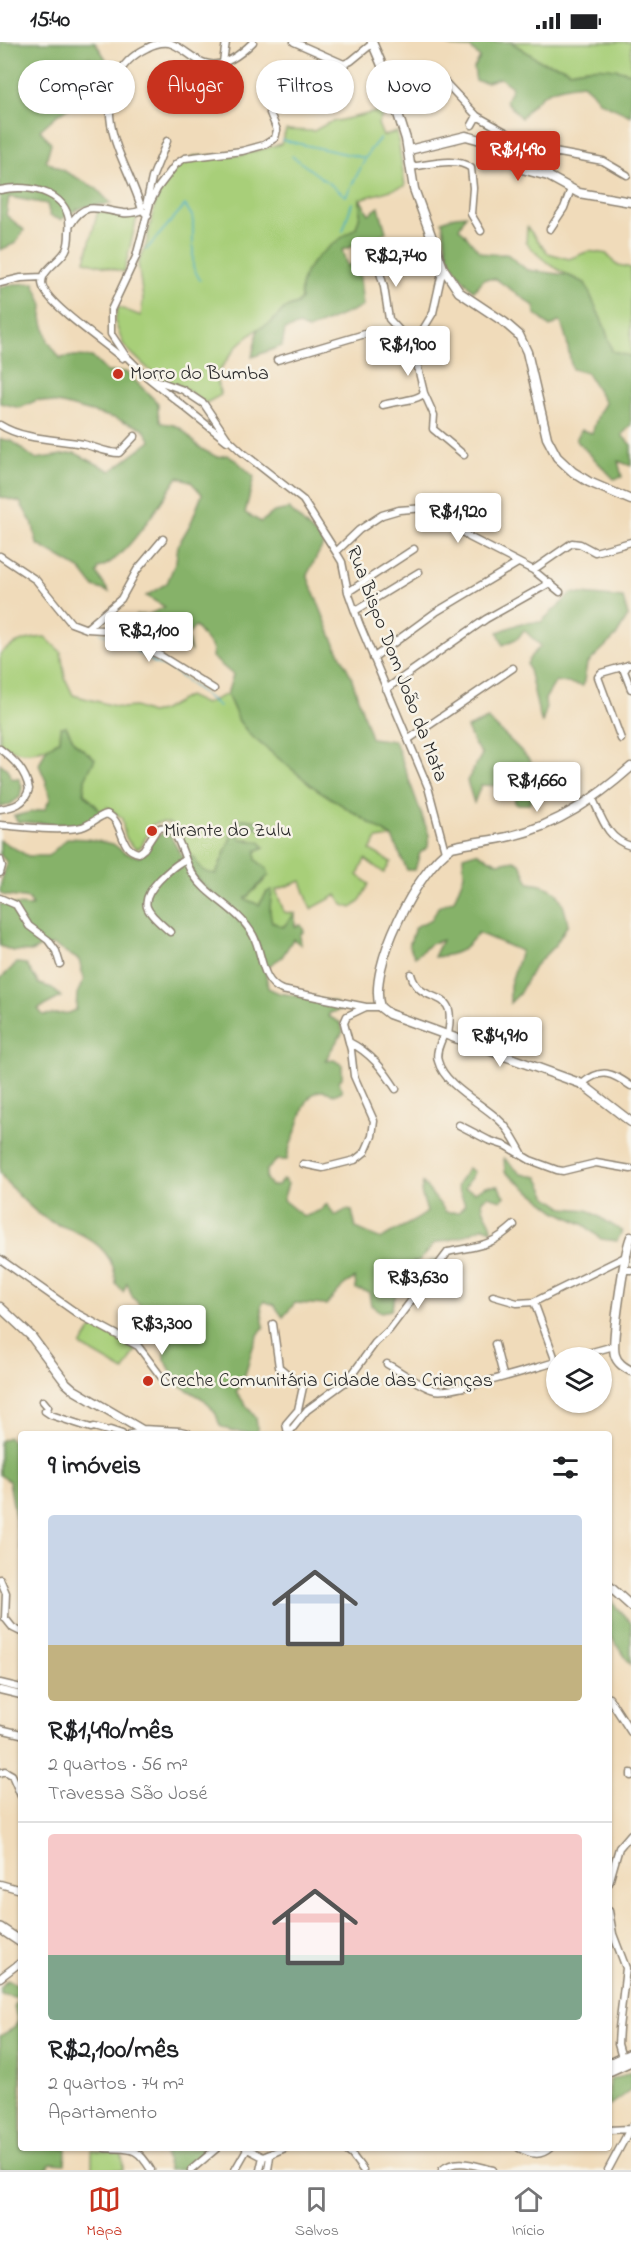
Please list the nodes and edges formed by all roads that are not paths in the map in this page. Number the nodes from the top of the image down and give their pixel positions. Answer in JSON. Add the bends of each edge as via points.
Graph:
{"nodes":[{"id":1,"x":226,"y":42,"type":"edge"},
{"id":2,"x":253,"y":42,"type":"edge"},
{"id":3,"x":294,"y":42,"type":"edge"},
{"id":4,"x":373,"y":43,"type":"edge"},
{"id":5,"x":202,"y":60,"type":"edge"},
{"id":6,"x":223,"y":60,"type":"edge"},
{"id":7,"x":227,"y":60,"type":"edge"},
{"id":8,"x":452,"y":89,"type":"edge"},
{"id":9,"x":270,"y":114,"type":"dead end"},
{"id":10,"x":477,"y":116,"type":"junction"},
{"id":11,"x":472,"y":125,"type":"dead end"},
{"id":12,"x":167,"y":141,"type":"dead end"},
{"id":13,"x":408,"y":150,"type":"junction"},
{"id":14,"x":554,"y":152,"type":"junction"},
{"id":15,"x":410,"y":167,"type":"junction"},
{"id":16,"x":627,"y":174,"type":"dead end"},
{"id":17,"x":548,"y":176,"type":"junction"},
{"id":18,"x":571,"y":189,"type":"junction"},
{"id":19,"x":0,"y":190,"type":"edge"},
{"id":20,"x":631,"y":202,"type":"edge"},
{"id":21,"x":145,"y":213,"type":"junction"},
{"id":22,"x":70,"y":224,"type":"junction"},
{"id":23,"x":550,"y":229,"type":"dead end"},
{"id":24,"x":481,"y":231,"type":"dead end"},
{"id":25,"x":375,"y":255,"type":"dead end"},
{"id":26,"x":443,"y":268,"type":"junction"},
{"id":27,"x":43,"y":277,"type":"junction"},
{"id":28,"x":0,"y":283,"type":"edge"},
{"id":29,"x":400,"y":331,"type":"junction"},
{"id":30,"x":419,"y":336,"type":"junction"},
{"id":31,"x":124,"y":356,"type":"junction"},
{"id":32,"x":277,"y":360,"type":"dead end"},
{"id":33,"x":147,"y":377,"type":"junction"},
{"id":34,"x":424,"y":393,"type":"junction"},
{"id":35,"x":383,"y":405,"type":"dead end"},
{"id":36,"x":0,"y":425,"type":"edge"},
{"id":37,"x":135,"y":436,"type":"dead end"},
{"id":38,"x":242,"y":452,"type":"junction"},
{"id":39,"x":464,"y":455,"type":"dead end"},
{"id":40,"x":631,"y":500,"type":"edge"},
{"id":41,"x":163,"y":539,"type":"dead end"},
{"id":42,"x":631,"y":542,"type":"edge"},
{"id":43,"x":414,"y":549,"type":"dead end"},
{"id":44,"x":336,"y":552,"type":"junction"},
{"id":45,"x":0,"y":556,"type":"edge"},
{"id":46,"x":518,"y":563,"type":"junction"},
{"id":47,"x":532,"y":570,"type":"junction"},
{"id":48,"x":419,"y":572,"type":"dead end"},
{"id":49,"x":550,"y":583,"type":"junction"},
{"id":50,"x":348,"y":592,"type":"junction"},
{"id":51,"x":560,"y":592,"type":"dead end"},
{"id":52,"x":355,"y":611,"type":"junction"},
{"id":53,"x":87,"y":628,"type":"junction"},
{"id":54,"x":374,"y":658,"type":"junction"},
{"id":55,"x":630,"y":664,"type":"edge"},
{"id":56,"x":513,"y":668,"type":"dead end"},
{"id":57,"x":631,"y":688,"type":"edge"},
{"id":58,"x":214,"y":689,"type":"dead end"},
{"id":59,"x":386,"y":689,"type":"junction"},
{"id":60,"x":409,"y":739,"type":"junction"},
{"id":61,"x":621,"y":739,"type":"dead end"},
{"id":62,"x":0,"y":749,"type":"edge"},
{"id":63,"x":631,"y":767,"type":"edge"},
{"id":64,"x":594,"y":799,"type":"junction"},
{"id":65,"x":0,"y":809,"type":"edge"},
{"id":66,"x":0,"y":825,"type":"edge"},
{"id":67,"x":631,"y":846,"type":"edge"},
{"id":68,"x":445,"y":851,"type":"junction"},
{"id":69,"x":0,"y":859,"type":"edge"},
{"id":70,"x":184,"y":860,"type":"junction"},
{"id":71,"x":0,"y":873,"type":"edge"},
{"id":72,"x":0,"y":898,"type":"edge"},
{"id":73,"x":170,"y":932,"type":"dead end"},
{"id":74,"x":60,"y":964,"type":"dead end"},
{"id":75,"x":411,"y":974,"type":"dead end"},
{"id":76,"x":366,"y":1006,"type":"junction"},
{"id":77,"x":380,"y":1007,"type":"junction"},
{"id":78,"x":446,"y":1034,"type":"junction"},
{"id":79,"x":349,"y":1042,"type":"junction"},
{"id":80,"x":582,"y":1084,"type":"junction"},
{"id":81,"x":631,"y":1086,"type":"edge"},
{"id":82,"x":396,"y":1089,"type":"dead end"},
{"id":83,"x":631,"y":1122,"type":"edge"},
{"id":84,"x":459,"y":1125,"type":"dead end"},
{"id":85,"x":523,"y":1156,"type":"junction"},
{"id":86,"x":303,"y":1164,"type":"dead end"},
{"id":87,"x":631,"y":1169,"type":"edge"},
{"id":88,"x":514,"y":1225,"type":"dead end"},
{"id":89,"x":631,"y":1237,"type":"edge"},
{"id":90,"x":627,"y":1256,"type":"junction"},
{"id":91,"x":0,"y":1259,"type":"edge"},
{"id":92,"x":628,"y":1270,"type":"edge"},
{"id":93,"x":493,"y":1296,"type":"dead end"},
{"id":94,"x":534,"y":1302,"type":"junction"},
{"id":95,"x":0,"y":1307,"type":"edge"},
{"id":96,"x":273,"y":1324,"type":"dead end"},
{"id":97,"x":495,"y":1344,"type":"dead end"},
{"id":98,"x":614,"y":1346,"type":"junction"},
{"id":99,"x":550,"y":1347,"type":"edge"},
{"id":100,"x":610,"y":1347,"type":"edge"},
{"id":101,"x":387,"y":1364,"type":"dead end"},
{"id":102,"x":546,"y":1364,"type":"edge"},
{"id":103,"x":631,"y":1371,"type":"edge"},
{"id":104,"x":503,"y":1375,"type":"junction"},
{"id":105,"x":165,"y":1382,"type":"dead end"},
{"id":106,"x":43,"y":1401,"type":"dead end"},
{"id":107,"x":108,"y":1431,"type":"edge"},
{"id":108,"x":149,"y":1431,"type":"joint"},
{"id":109,"x":173,"y":1431,"type":"edge"},
{"id":110,"x":288,"y":1431,"type":"edge"},
{"id":111,"x":290,"y":1431,"type":"edge"},
{"id":112,"x":0,"y":1579,"type":"edge"},
{"id":113,"x":612,"y":1589,"type":"edge"},
{"id":114,"x":631,"y":1606,"type":"edge"},
{"id":115,"x":18,"y":1631,"type":"edge"},
{"id":116,"x":0,"y":1683,"type":"edge"},
{"id":117,"x":18,"y":1687,"type":"edge"},
{"id":118,"x":0,"y":1690,"type":"edge"},
{"id":119,"x":18,"y":1694,"type":"edge"},
{"id":120,"x":612,"y":1703,"type":"edge"},
{"id":121,"x":0,"y":1729,"type":"edge"},
{"id":122,"x":631,"y":1732,"type":"edge"},
{"id":123,"x":18,"y":1733,"type":"edge"},
{"id":124,"x":0,"y":1773,"type":"edge"},
{"id":125,"x":18,"y":1789,"type":"edge"},
{"id":126,"x":631,"y":1834,"type":"edge"},
{"id":127,"x":612,"y":1861,"type":"edge"},
{"id":128,"x":0,"y":1884,"type":"edge"},
{"id":129,"x":18,"y":1889,"type":"edge"},
{"id":130,"x":0,"y":1923,"type":"edge"},
{"id":131,"x":0,"y":1928,"type":"edge"},
{"id":132,"x":612,"y":1928,"type":"edge"},
{"id":133,"x":18,"y":1935,"type":"edge"},
{"id":134,"x":18,"y":1940,"type":"edge"},
{"id":135,"x":18,"y":1964,"type":"edge"},
{"id":136,"x":629,"y":1971,"type":"edge"},
{"id":137,"x":0,"y":1978,"type":"edge"},
{"id":138,"x":612,"y":2044,"type":"edge"},
{"id":139,"x":618,"y":2044,"type":"junction"},
{"id":140,"x":628,"y":2058,"type":"edge"},
{"id":141,"x":612,"y":2063,"type":"edge"},
{"id":142,"x":612,"y":2069,"type":"edge"},
{"id":143,"x":630,"y":2128,"type":"edge"},
{"id":144,"x":612,"y":2130,"type":"edge"},
{"id":145,"x":136,"y":2151,"type":"edge"},
{"id":146,"x":213,"y":2151,"type":"edge"},
{"id":147,"x":245,"y":2151,"type":"edge"},
{"id":148,"x":254,"y":2151,"type":"edge"},
{"id":149,"x":279,"y":2151,"type":"edge"},
{"id":150,"x":347,"y":2151,"type":"edge"},
{"id":151,"x":528,"y":2151,"type":"edge"},
{"id":152,"x":546,"y":2151,"type":"edge"},
{"id":153,"x":267,"y":2157,"type":"junction"},
{"id":154,"x":152,"y":2170,"type":"edge"},
{"id":155,"x":191,"y":2170,"type":"edge"},
{"id":156,"x":235,"y":2170,"type":"edge"},
{"id":157,"x":260,"y":2170,"type":"edge"},
{"id":158,"x":268,"y":2170,"type":"edge"},
{"id":159,"x":363,"y":2170,"type":"edge"},
{"id":160,"x":442,"y":2170,"type":"edge"},
{"id":161,"x":493,"y":2170,"type":"edge"},
{"id":162,"x":608,"y":2170,"type":"edge"}],
"edges":[{"from":1,"to":6,"type":"street"},
{"from":2,"to":7,"type":"street"},
{"from":3,"to":4,"type":"street","via":[[344,64]]},
{"from":4,"to":13,"type":"main road"},
{"from":5,"to":21,"type":"street","via":[[173,44],[158,43],[133,55],[117,73],[111,90],[111,123]]},
{"from":8,"to":10,"type":"street"},
{"from":9,"to":21,"type":"street","via":[[276,125],[275,138],[242,151],[185,158],[166,176]]},
{"from":10,"to":11,"type":"street"},
{"from":10,"to":14,"type":"street","via":[[520,140]]},
{"from":12,"to":21,"type":"street","via":[[152,178]]},
{"from":13,"to":15,"type":"main road"},
{"from":13,"to":17,"type":"main road","via":[[472,136],[522,169]]},
{"from":14,"to":16,"type":"street","via":[[603,160]]},
{"from":14,"to":17,"type":"street"},
{"from":15,"to":24,"type":"street","via":[[469,165],[473,188],[471,214]]},
{"from":15,"to":26,"type":"main road","via":[[414,189]]},
{"from":17,"to":18,"type":"main road"},
{"from":18,"to":20,"type":"main road"},
{"from":18,"to":23,"type":"street"},
{"from":19,"to":22,"type":"street","via":[[27,189],[58,199],[68,210]]},
{"from":21,"to":22,"type":"street","via":[[83,209]]},
{"from":21,"to":31,"type":"street","via":[[136,257],[111,310],[111,334]]},
{"from":22,"to":27,"type":"street","via":[[66,251]]},
{"from":25,"to":29,"type":"street","via":[[389,318]]},
{"from":26,"to":30,"type":"street","via":[[433,313]]},
{"from":26,"to":40,"type":"main road","via":[[459,292],[519,335],[527,352],[542,422],[557,457],[589,482]]},
{"from":27,"to":28,"type":"street"},
{"from":27,"to":31,"type":"street","via":[[43,288],[59,307]]},
{"from":29,"to":30,"type":"street"},
{"from":29,"to":32,"type":"street","via":[[365,334]]},
{"from":30,"to":34,"type":"street","via":[[417,356]]},
{"from":31,"to":33,"type":"street"},
{"from":33,"to":38,"type":"street","name":"Rua Bispo Dom João da Mata"},
{"from":33,"to":38,"type":"street","name":"Rua Bispo Dom João da Mata","via":[[183,390],[204,404],[227,438]]},
{"from":34,"to":35,"type":"street","via":[[418,399]]},
{"from":34,"to":39,"type":"street","via":[[434,415],[433,429]]},
{"from":36,"to":37,"type":"street","via":[[29,436],[113,453],[119,453]]},
{"from":38,"to":44,"type":"street","name":"Rua Bispo Dom João da Mata","via":[[303,500]]},
{"from":41,"to":53,"type":"street","via":[[137,570],[121,599]]},
{"from":42,"to":47,"type":"street","via":[[595,552],[569,544]]},
{"from":43,"to":50,"type":"street"},
{"from":44,"to":46,"type":"street","via":[[382,515],[425,508]]},
{"from":44,"to":50,"type":"street","name":"Rua Bispo Dom João da Mata"},
{"from":45,"to":53,"type":"street","via":[[44,587],[71,623]]},
{"from":46,"to":47,"type":"street"},
{"from":46,"to":54,"type":"street","via":[[436,612]]},
{"from":47,"to":49,"type":"street"},
{"from":48,"to":52,"type":"street"},
{"from":49,"to":51,"type":"street"},
{"from":49,"to":59,"type":"street","via":[[486,619]]},
{"from":50,"to":52,"type":"street","name":"Rua Bispo Dom João da Mata"},
{"from":52,"to":54,"type":"street","name":"Rua Bispo Dom João da Mata"},
{"from":53,"to":58,"type":"street","via":[[122,636]]},
{"from":54,"to":59,"type":"street","name":"Rua Bispo Dom João da Mata"},
{"from":55,"to":57,"type":"street","via":[[624,671]]},
{"from":55,"to":61,"type":"street","via":[[598,677]]},
{"from":56,"to":60,"type":"street"},
{"from":59,"to":60,"type":"street","name":"Rua Bispo Dom João da Mata"},
{"from":60,"to":68,"type":"street","name":"Rua Bispo Dom João da Mata","via":[[428,787]]},
{"from":62,"to":65,"type":"street","via":[[19,765],[29,789],[17,806]]},
{"from":63,"to":64,"type":"main road"},
{"from":64,"to":67,"type":"street","via":[[611,835]]},
{"from":64,"to":68,"type":"main road","via":[[514,836]]},
{"from":66,"to":70,"type":"street","via":[[73,828],[91,824],[107,814],[117,821],[127,846],[135,853],[141,852],[157,829],[169,828],[176,834]]},
{"from":68,"to":77,"type":"main road","via":[[415,889],[396,927],[378,978]]},
{"from":69,"to":71,"type":"street"},
{"from":70,"to":73,"type":"street","via":[[164,874],[147,902],[150,912]]},
{"from":70,"to":76,"type":"street","via":[[202,886],[233,910],[253,935],[272,984],[282,990]]},
{"from":72,"to":74,"type":"street","via":[[16,905],[34,930],[52,944]]},
{"from":75,"to":78,"type":"street","via":[[417,989],[447,1005]]},
{"from":76,"to":77,"type":"street"},
{"from":76,"to":79,"type":"street","via":[[345,1018]]},
{"from":77,"to":78,"type":"main road","via":[[394,1017]]},
{"from":78,"to":80,"type":"main road"},
{"from":78,"to":85,"type":"street","via":[[437,1054],[441,1069],[507,1128]]},
{"from":79,"to":82,"type":"street","via":[[364,1049]]},
{"from":79,"to":86,"type":"street","via":[[354,1076],[374,1121],[370,1141],[355,1160],[323,1168]]},
{"from":80,"to":81,"type":"street","via":[[595,1075],[609,1073]]},
{"from":80,"to":83,"type":"main road"},
{"from":84,"to":85,"type":"street"},
{"from":85,"to":87,"type":"street","via":[[563,1171],[596,1163]]},
{"from":88,"to":111,"type":"street","via":[[484,1246],[448,1252],[348,1380],[307,1410]]},
{"from":89,"to":90,"type":"main road"},
{"from":90,"to":92,"type":"main road"},
{"from":90,"to":94,"type":"street"},
{"from":91,"to":105,"type":"street","via":[[78,1314],[138,1346]]},
{"from":92,"to":98,"type":"main road"},
{"from":93,"to":94,"type":"street","via":[[523,1304]]},
{"from":94,"to":99,"type":"street"},
{"from":95,"to":108,"type":"main road","via":[[31,1336],[74,1390]]},
{"from":96,"to":110,"type":"street","via":[[279,1367],[303,1387],[298,1410],[286,1424]]},
{"from":97,"to":104,"type":"street"},
{"from":98,"to":100,"type":"street"},
{"from":98,"to":103,"type":"main road","via":[[616,1359]]},
{"from":101,"to":104,"type":"street","via":[[436,1390]]},
{"from":102,"to":104,"type":"street"},
{"from":106,"to":107,"type":"street","via":[[48,1407],[45,1411],[51,1415]]},
{"from":108,"to":109,"type":"main road"},
{"from":112,"to":115,"type":"street","via":[[6,1593],[5,1618]]},
{"from":113,"to":114,"type":"main road"},
{"from":116,"to":117,"type":"street"},
{"from":118,"to":119,"type":"street"},
{"from":120,"to":122,"type":"street"},
{"from":121,"to":123,"type":"street"},
{"from":124,"to":125,"type":"street","via":[[12,1775]]},
{"from":126,"to":127,"type":"street"},
{"from":128,"to":129,"type":"street"},
{"from":130,"to":133,"type":"main road"},
{"from":131,"to":134,"type":"main road"},
{"from":132,"to":136,"type":"street"},
{"from":135,"to":137,"type":"street"},
{"from":136,"to":139,"type":"street"},
{"from":138,"to":139,"type":"street"},
{"from":139,"to":140,"type":"street"},
{"from":140,"to":141,"type":"main road"},
{"from":140,"to":142,"type":"main road"},
{"from":143,"to":144,"type":"street"},
{"from":143,"to":162,"type":"street"},
{"from":145,"to":154,"type":"street"},
{"from":146,"to":155,"type":"street"},
{"from":147,"to":156,"type":"street"},
{"from":148,"to":153,"type":"street"},
{"from":149,"to":153,"type":"street"},
{"from":150,"to":159,"type":"street"},
{"from":151,"to":152,"type":"street"},
{"from":153,"to":157,"type":"street"},
{"from":153,"to":158,"type":"street"},
{"from":160,"to":161,"type":"street","via":[[458,2163]]}]}
